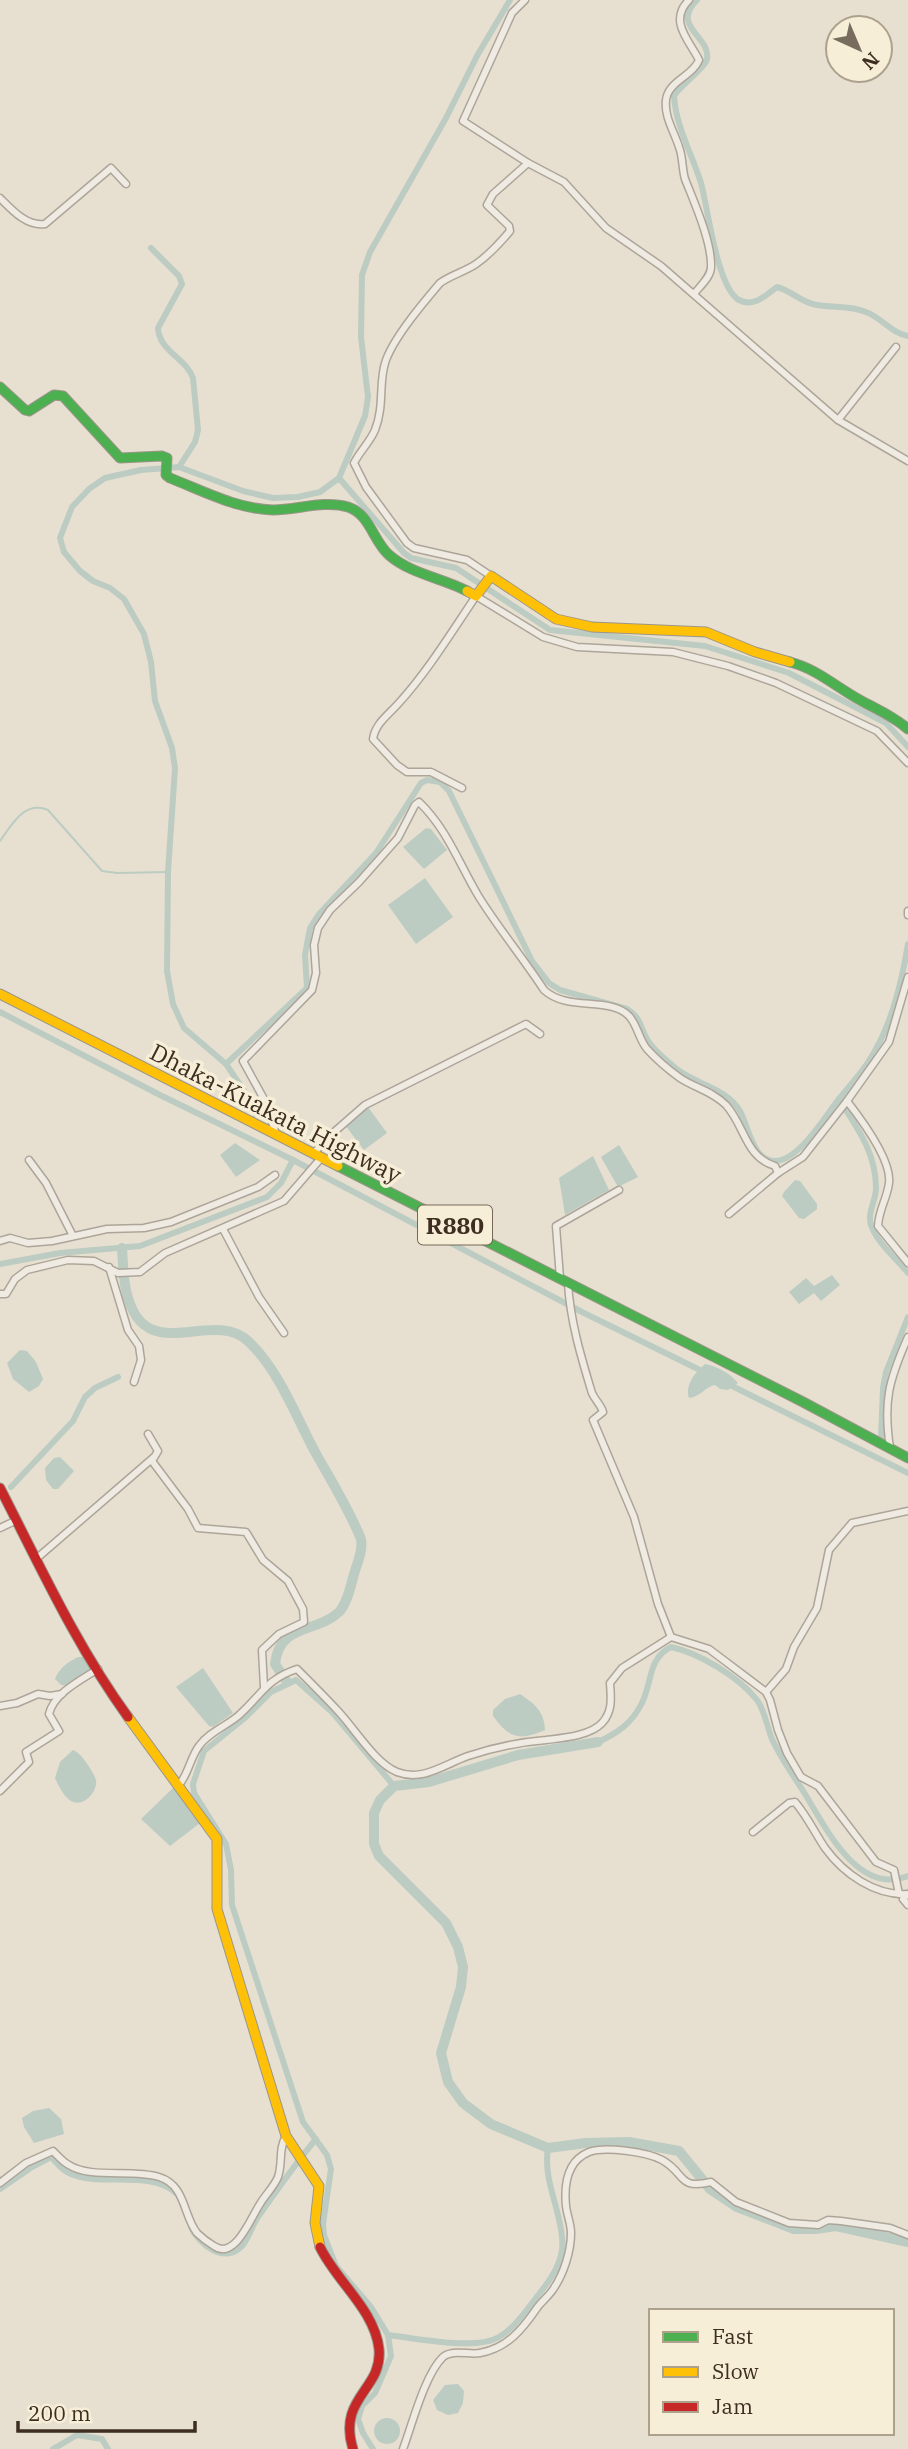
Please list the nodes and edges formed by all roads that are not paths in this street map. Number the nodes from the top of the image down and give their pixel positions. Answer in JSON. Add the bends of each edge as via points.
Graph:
{"nodes":[{"id":1,"x":525,"y":0,"type":"edge"},
{"id":2,"x":689,"y":0,"type":"edge"},
{"id":3,"x":528,"y":163,"type":"junction"},
{"id":4,"x":126,"y":184,"type":"dead end"},
{"id":5,"x":0,"y":198,"type":"edge"},
{"id":6,"x":694,"y":294,"type":"junction"},
{"id":7,"x":896,"y":347,"type":"dead end"},
{"id":8,"x":0,"y":387,"type":"edge"},
{"id":9,"x":838,"y":420,"type":"junction"},
{"id":10,"x":908,"y":461,"type":"edge"},
{"id":11,"x":488,"y":579,"type":"junction"},
{"id":12,"x":477,"y":594,"type":"junction"},
{"id":13,"x":908,"y":729,"type":"edge"},
{"id":14,"x":908,"y":763,"type":"edge"},
{"id":15,"x":462,"y":788,"type":"dead end"},
{"id":16,"x":908,"y":977,"type":"edge"},
{"id":17,"x":0,"y":994,"type":"edge"},
{"id":18,"x":540,"y":1034,"type":"dead end"},
{"id":19,"x":847,"y":1101,"type":"junction"},
{"id":20,"x":276,"y":1133,"type":"junction"},
{"id":21,"x":318,"y":1155,"type":"junction"},
{"id":22,"x":29,"y":1160,"type":"dead end"},
{"id":23,"x":778,"y":1173,"type":"junction"},
{"id":24,"x":275,"y":1175,"type":"dead end"},
{"id":25,"x":619,"y":1190,"type":"dead end"},
{"id":26,"x":729,"y":1214,"type":"dead end"},
{"id":27,"x":222,"y":1229,"type":"junction"},
{"id":28,"x":73,"y":1236,"type":"junction"},
{"id":29,"x":0,"y":1241,"type":"edge"},
{"id":30,"x":908,"y":1263,"type":"edge"},
{"id":31,"x":109,"y":1267,"type":"junction"},
{"id":32,"x":564,"y":1281,"type":"junction"},
{"id":33,"x":0,"y":1294,"type":"edge"},
{"id":34,"x":284,"y":1333,"type":"dead end"},
{"id":35,"x":908,"y":1337,"type":"edge"},
{"id":36,"x":134,"y":1382,"type":"dead end"},
{"id":37,"x":148,"y":1434,"type":"dead end"},
{"id":38,"x":890,"y":1448,"type":"junction"},
{"id":39,"x":153,"y":1458,"type":"junction"},
{"id":40,"x":908,"y":1458,"type":"edge"},
{"id":41,"x":0,"y":1488,"type":"edge"},
{"id":42,"x":908,"y":1511,"type":"edge"},
{"id":43,"x":17,"y":1520,"type":"junction"},
{"id":44,"x":0,"y":1528,"type":"edge"},
{"id":45,"x":36,"y":1559,"type":"junction"},
{"id":46,"x":671,"y":1637,"type":"junction"},
{"id":47,"x":98,"y":1669,"type":"junction"},
{"id":48,"x":264,"y":1687,"type":"junction"},
{"id":49,"x":766,"y":1692,"type":"junction"},
{"id":50,"x":62,"y":1694,"type":"junction"},
{"id":51,"x":0,"y":1706,"type":"edge"},
{"id":52,"x":180,"y":1785,"type":"junction"},
{"id":53,"x":0,"y":1791,"type":"edge"},
{"id":54,"x":753,"y":1832,"type":"dead end"},
{"id":55,"x":899,"y":1894,"type":"junction"},
{"id":56,"x":908,"y":1894,"type":"edge"},
{"id":57,"x":908,"y":1905,"type":"edge"},
{"id":58,"x":288,"y":2140,"type":"junction"},
{"id":59,"x":0,"y":2183,"type":"edge"},
{"id":60,"x":908,"y":2235,"type":"edge"},
{"id":61,"x":353,"y":2449,"type":"edge"},
{"id":62,"x":402,"y":2449,"type":"edge"}],
"edges":[{"from":1,"to":3,"type":"street","via":[[512,13],[463,121]]},
{"from":2,"to":6,"type":"street","via":[[681,10],[680,26],[699,60],[673,86],[666,100],[668,122],[681,151],[711,266]]},
{"from":3,"to":6,"type":"street","via":[[564,181],[606,228]]},
{"from":3,"to":11,"type":"street","via":[[493,194],[488,205],[510,231],[479,262],[440,283],[395,344],[386,360],[379,420],[354,463],[407,543],[467,560]]},
{"from":4,"to":5,"type":"street","via":[[111,168],[37,225]]},
{"from":6,"to":9,"type":"street"},
{"from":7,"to":9,"type":"street"},
{"from":8,"to":12,"type":"street","via":[[25,411],[54,395],[63,396],[120,458],[167,458],[166,475],[195,488],[260,509],[351,508],[397,561]]},
{"from":9,"to":10,"type":"street"},
{"from":11,"to":12,"type":"street"},
{"from":11,"to":13,"type":"street","via":[[556,619],[592,626],[706,632],[755,652],[792,660],[892,715]]},
{"from":12,"to":14,"type":"street","via":[[543,637],[577,647],[673,652],[776,683],[877,731]]},
{"from":12,"to":15,"type":"street","via":[[429,666],[377,726],[373,739],[407,772],[431,772]]},
{"from":16,"to":19,"type":"street","via":[[888,1042]]},
{"from":17,"to":20,"type":"street","name":"Dhaka-Kuakata Highway","number":"R880"},
{"from":18,"to":21,"type":"street","via":[[526,1024],[365,1105],[333,1133]]},
{"from":19,"to":23,"type":"street","via":[[803,1157]]},
{"from":19,"to":30,"type":"street","via":[[886,1164],[889,1184],[878,1226]]},
{"from":20,"to":21,"type":"street","name":"Dhaka-Kuakata Highway","number":"R880"},
{"from":20,"to":23,"type":"street","via":[[243,1061],[312,990],[316,937],[325,917],[398,838],[419,802],[454,848],[479,897],[544,990],[569,1003],[611,1007],[627,1014],[645,1047],[680,1078],[723,1103],[750,1148]]},
{"from":21,"to":27,"type":"street","via":[[285,1201]]},
{"from":21,"to":32,"type":"street","name":"Dhaka-Kuakata Highway","number":"R880"},
{"from":22,"to":28,"type":"street"},
{"from":23,"to":26,"type":"street"},
{"from":24,"to":28,"type":"street","via":[[258,1187],[171,1222]]},
{"from":25,"to":32,"type":"street","via":[[556,1226]]},
{"from":27,"to":31,"type":"street","via":[[165,1253],[140,1272],[118,1273]]},
{"from":27,"to":34,"type":"street"},
{"from":28,"to":29,"type":"street"},
{"from":31,"to":33,"type":"street","via":[[81,1260],[43,1265],[27,1270],[6,1294]]},
{"from":31,"to":36,"type":"street","via":[[128,1330],[139,1346],[141,1360]]},
{"from":32,"to":38,"type":"street","name":"Dhaka-Kuakata Highway","number":"R880"},
{"from":32,"to":46,"type":"street","via":[[593,1396],[603,1412],[593,1420],[634,1517]]},
{"from":35,"to":38,"type":"street","via":[[889,1382]]},
{"from":37,"to":39,"type":"street","via":[[158,1451]]},
{"from":38,"to":40,"type":"street","name":"Dhaka-Kuakata Highway","number":"R880"},
{"from":39,"to":45,"type":"street"},
{"from":39,"to":48,"type":"street","via":[[198,1528],[246,1532],[263,1560],[288,1581],[303,1609],[304,1622],[279,1634],[262,1650]]},
{"from":41,"to":43,"type":"street"},
{"from":42,"to":49,"type":"street","via":[[852,1523],[829,1550],[817,1608],[786,1669]]},
{"from":43,"to":44,"type":"street"},
{"from":43,"to":45,"type":"street"},
{"from":45,"to":47,"type":"street"},
{"from":46,"to":48,"type":"street","via":[[622,1668],[610,1683],[612,1706],[601,1725],[561,1738],[466,1756],[430,1772],[409,1775],[383,1765],[298,1669]]},
{"from":46,"to":49,"type":"street","via":[[709,1649]]},
{"from":47,"to":50,"type":"street"},
{"from":47,"to":52,"type":"street","via":[[130,1722]]},
{"from":48,"to":52,"type":"street","via":[[240,1714],[199,1746]]},
{"from":49,"to":55,"type":"street","via":[[787,1753],[801,1777],[818,1786],[876,1862],[894,1870]]},
{"from":50,"to":51,"type":"street","via":[[38,1694]]},
{"from":50,"to":53,"type":"street","via":[[49,1714],[59,1731],[26,1752],[29,1762]]},
{"from":52,"to":58,"type":"street","via":[[217,1839],[217,1909]]},
{"from":54,"to":55,"type":"street","via":[[795,1802],[827,1851],[849,1872],[877,1891]]},
{"from":55,"to":56,"type":"street"},
{"from":56,"to":57,"type":"street","via":[[903,1899]]},
{"from":58,"to":59,"type":"street","via":[[281,2143],[277,2179],[241,2238],[223,2250],[196,2232],[178,2191],[159,2177],[86,2171],[70,2166],[53,2151],[26,2163]]},
{"from":58,"to":61,"type":"street","via":[[319,2186],[315,2228],[320,2248],[362,2311],[379,2351],[374,2372],[350,2414],[347,2437]]},
{"from":60,"to":62,"type":"street","via":[[841,2221],[818,2225],[789,2222],[736,2202],[711,2182],[687,2183],[661,2159],[592,2151],[573,2164],[566,2179],[571,2233],[565,2268],[554,2290],[510,2340],[485,2351],[443,2357],[428,2382]]}]}
